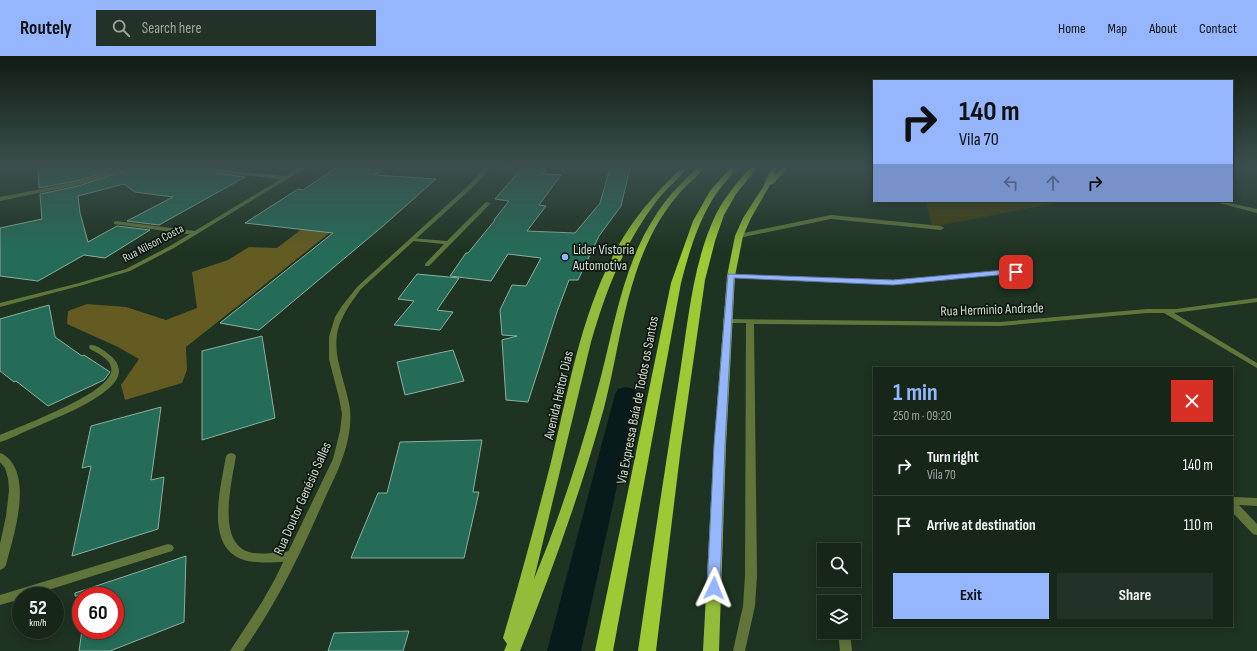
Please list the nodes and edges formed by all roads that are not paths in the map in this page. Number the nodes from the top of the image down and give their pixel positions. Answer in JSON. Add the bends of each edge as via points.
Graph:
{"nodes":[{"id":1,"x":16,"y":196,"type":"edge"},
{"id":2,"x":257,"y":196,"type":"edge"},
{"id":3,"x":460,"y":196,"type":"edge"},
{"id":4,"x":656,"y":196,"type":"edge"},
{"id":5,"x":674,"y":196,"type":"edge"},
{"id":6,"x":711,"y":196,"type":"edge"},
{"id":7,"x":733,"y":196,"type":"edge"},
{"id":8,"x":761,"y":196,"type":"edge"},
{"id":9,"x":0,"y":199,"type":"edge"},
{"id":10,"x":1218,"y":202,"type":"edge"},
{"id":11,"x":488,"y":203,"type":"dead end"},
{"id":12,"x":1257,"y":211,"type":"edge"},
{"id":13,"x":116,"y":223,"type":"dead end"},
{"id":14,"x":941,"y":228,"type":"dead end"},
{"id":15,"x":195,"y":233,"type":"junction"},
{"id":16,"x":739,"y":236,"type":"junction"},
{"id":17,"x":413,"y":239,"type":"junction"},
{"id":18,"x":448,"y":244,"type":"junction"},
{"id":19,"x":426,"y":265,"type":"dead end"},
{"id":20,"x":1016,"y":272,"type":"dead end"},
{"id":21,"x":731,"y":276,"type":"junction"},
{"id":22,"x":1257,"y":300,"type":"edge"},
{"id":23,"x":0,"y":305,"type":"edge"},
{"id":24,"x":1166,"y":311,"type":"junction"},
{"id":25,"x":727,"y":321,"type":"junction"},
{"id":26,"x":750,"y":322,"type":"junction"},
{"id":27,"x":92,"y":347,"type":"dead end"},
{"id":28,"x":1257,"y":366,"type":"edge"},
{"id":29,"x":0,"y":438,"type":"edge"},
{"id":30,"x":0,"y":456,"type":"edge"},
{"id":31,"x":231,"y":456,"type":"dead end"},
{"id":32,"x":1233,"y":501,"type":"edge"},
{"id":33,"x":1257,"y":502,"type":"edge"},
{"id":34,"x":1233,"y":506,"type":"edge"},
{"id":35,"x":1257,"y":531,"type":"edge"},
{"id":36,"x":168,"y":548,"type":"dead end"},
{"id":37,"x":292,"y":556,"type":"junction"},
{"id":38,"x":0,"y":565,"type":"edge"},
{"id":39,"x":0,"y":600,"type":"edge"},
{"id":40,"x":845,"y":639,"type":"edge"},
{"id":41,"x":236,"y":651,"type":"edge"},
{"id":42,"x":508,"y":651,"type":"edge"},
{"id":43,"x":512,"y":651,"type":"edge"},
{"id":44,"x":604,"y":651,"type":"edge"},
{"id":45,"x":647,"y":651,"type":"edge"},
{"id":46,"x":711,"y":651,"type":"edge"},
{"id":47,"x":739,"y":651,"type":"edge"},
{"id":48,"x":846,"y":651,"type":"edge"}],
"edges":[{"from":1,"to":9,"type":"street"},
{"from":2,"to":15,"type":"street","name":"Rua Nilson Costa"},
{"from":3,"to":17,"type":"street","name":"Rua Doutor Genésio Salles"},
{"from":4,"to":42,"type":"main road","name":"Avenida Heitor Dias","via":[[639,216],[616,256],[604,286],[581,360],[551,490]]},
{"from":5,"to":43,"type":"main road","via":[[657,218],[642,248],[622,306],[603,389],[572,496]]},
{"from":6,"to":44,"type":"highway","name":"Via Expressa Baía de Todos os Santos","via":[[697,218],[686,247],[675,291]]},
{"from":7,"to":45,"type":"highway","via":[[717,221],[700,285]]},
{"from":8,"to":16,"type":"main road"},
{"from":10,"to":12,"type":"street"},
{"from":11,"to":18,"type":"street"},
{"from":13,"to":15,"type":"street"},
{"from":14,"to":16,"type":"street","via":[[831,217]]},
{"from":15,"to":23,"type":"street","name":"Rua Nilson Costa","via":[[128,270]]},
{"from":16,"to":21,"type":"main road"},
{"from":17,"to":18,"type":"street"},
{"from":17,"to":37,"type":"street","name":"Rua Doutor Genésio Salles","via":[[359,288],[337,319],[332,351],[346,415],[344,436],[338,460]]},
{"from":18,"to":19,"type":"street"},
{"from":20,"to":21,"type":"street","via":[[893,282]]},
{"from":21,"to":25,"type":"main road"},
{"from":22,"to":24,"type":"street","name":"Rua Herminio Andrade"},
{"from":24,"to":26,"type":"street","name":"Rua Herminio Andrade","via":[[1000,324]]},
{"from":24,"to":28,"type":"street"},
{"from":25,"to":26,"type":"street","name":"Rua Herminio Andrade"},
{"from":25,"to":46,"type":"main road"},
{"from":26,"to":47,"type":"street","via":[[751,575],[749,606]]},
{"from":27,"to":29,"type":"street","via":[[113,362],[116,368],[111,381],[81,401]]},
{"from":30,"to":38,"type":"street","via":[[10,468],[14,490],[12,519]]},
{"from":31,"to":37,"type":"street","via":[[222,524],[227,543],[242,554],[260,557]]},
{"from":32,"to":33,"type":"street"},
{"from":34,"to":35,"type":"street"},
{"from":36,"to":39,"type":"street"},
{"from":37,"to":41,"type":"street","name":"Rua Doutor Genésio Salles","via":[[258,621]]},
{"from":40,"to":48,"type":"street"}]}
